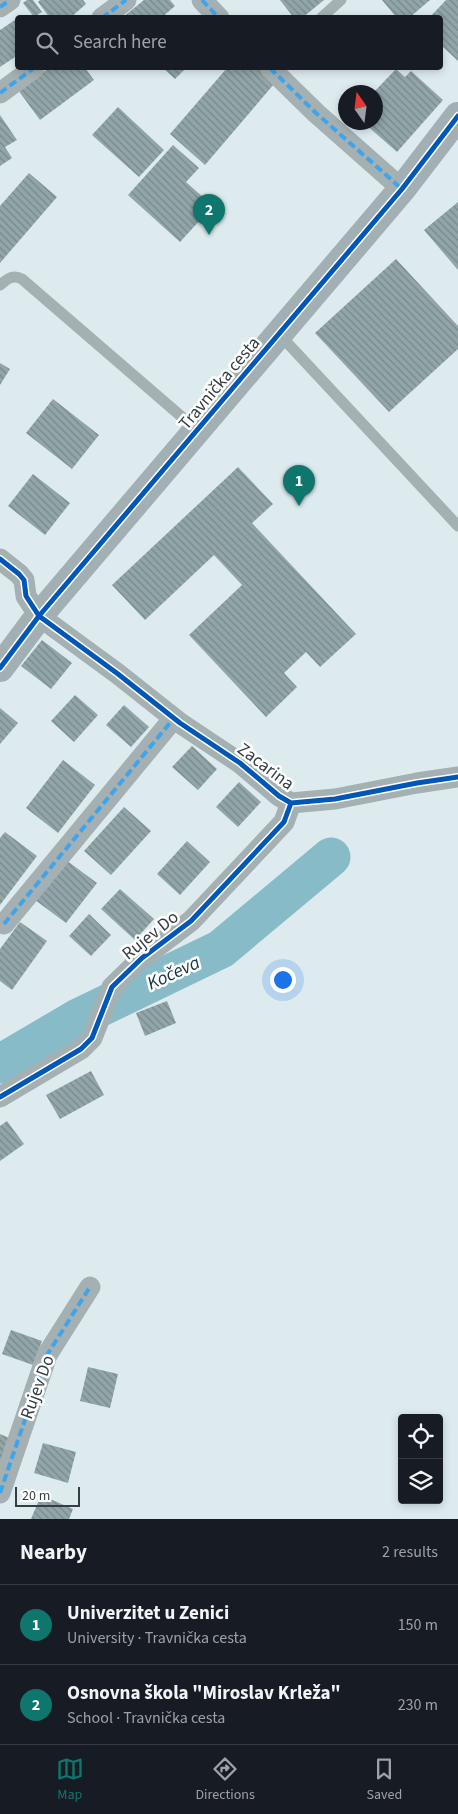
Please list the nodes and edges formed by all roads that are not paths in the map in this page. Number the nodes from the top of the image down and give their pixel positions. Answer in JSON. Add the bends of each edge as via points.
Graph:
{"nodes":[{"id":1,"x":10,"y":0,"type":"edge"},
{"id":2,"x":126,"y":0,"type":"edge"},
{"id":3,"x":202,"y":0,"type":"edge"},
{"id":4,"x":341,"y":0,"type":"edge"},
{"id":5,"x":0,"y":7,"type":"edge"},
{"id":6,"x":106,"y":15,"type":"edge"},
{"id":7,"x":216,"y":15,"type":"edge"},
{"id":8,"x":324,"y":15,"type":"edge"},
{"id":9,"x":31,"y":70,"type":"edge"},
{"id":10,"x":272,"y":70,"type":"edge"},
{"id":11,"x":0,"y":93,"type":"edge"},
{"id":12,"x":458,"y":116,"type":"edge"},
{"id":13,"x":402,"y":189,"type":"junction"},
{"id":14,"x":0,"y":285,"type":"edge"},
{"id":15,"x":279,"y":334,"type":"junction"},
{"id":16,"x":197,"y":430,"type":"junction"},
{"id":17,"x":458,"y":526,"type":"edge"},
{"id":18,"x":0,"y":559,"type":"edge"},
{"id":19,"x":40,"y":616,"type":"junction"},
{"id":20,"x":0,"y":668,"type":"edge"},
{"id":21,"x":174,"y":718,"type":"junction"},
{"id":22,"x":458,"y":777,"type":"edge"},
{"id":23,"x":291,"y":803,"type":"junction"},
{"id":24,"x":4,"y":924,"type":"dead end"},
{"id":25,"x":0,"y":1097,"type":"edge"},
{"id":26,"x":90,"y":1287,"type":"dead end"},
{"id":27,"x":0,"y":1493,"type":"edge"}],
"edges":[{"from":1,"to":5,"type":"street"},
{"from":2,"to":6,"type":"street"},
{"from":3,"to":7,"type":"street"},
{"from":4,"to":8,"type":"lane"},
{"from":9,"to":11,"type":"street"},
{"from":10,"to":13,"type":"street"},
{"from":12,"to":13,"type":"main road","name":"Travnička cesta"},
{"from":13,"to":15,"type":"main road","name":"Travnička cesta"},
{"from":14,"to":16,"type":"lane","via":[[12,277],[22,279]]},
{"from":15,"to":16,"type":"main road","name":"Travnička cesta"},
{"from":15,"to":17,"type":"lane"},
{"from":16,"to":19,"type":"main road","name":"Travnička cesta"},
{"from":18,"to":19,"type":"street","name":"Zacarina","via":[[24,580],[26,596]]},
{"from":19,"to":20,"type":"main road","name":"Travnička cesta"},
{"from":19,"to":21,"type":"street","name":"Zacarina"},
{"from":21,"to":23,"type":"street","name":"Zacarina","via":[[240,762]]},
{"from":21,"to":24,"type":"street"},
{"from":22,"to":23,"type":"street","name":"Zacarina","via":[[335,799]]},
{"from":23,"to":25,"type":"street","name":"Rujev Do","via":[[284,822],[191,921],[142,958],[112,987],[92,1038],[81,1049]]},
{"from":26,"to":27,"type":"street","name":"Rujev Do","via":[[47,1355]]}]}
